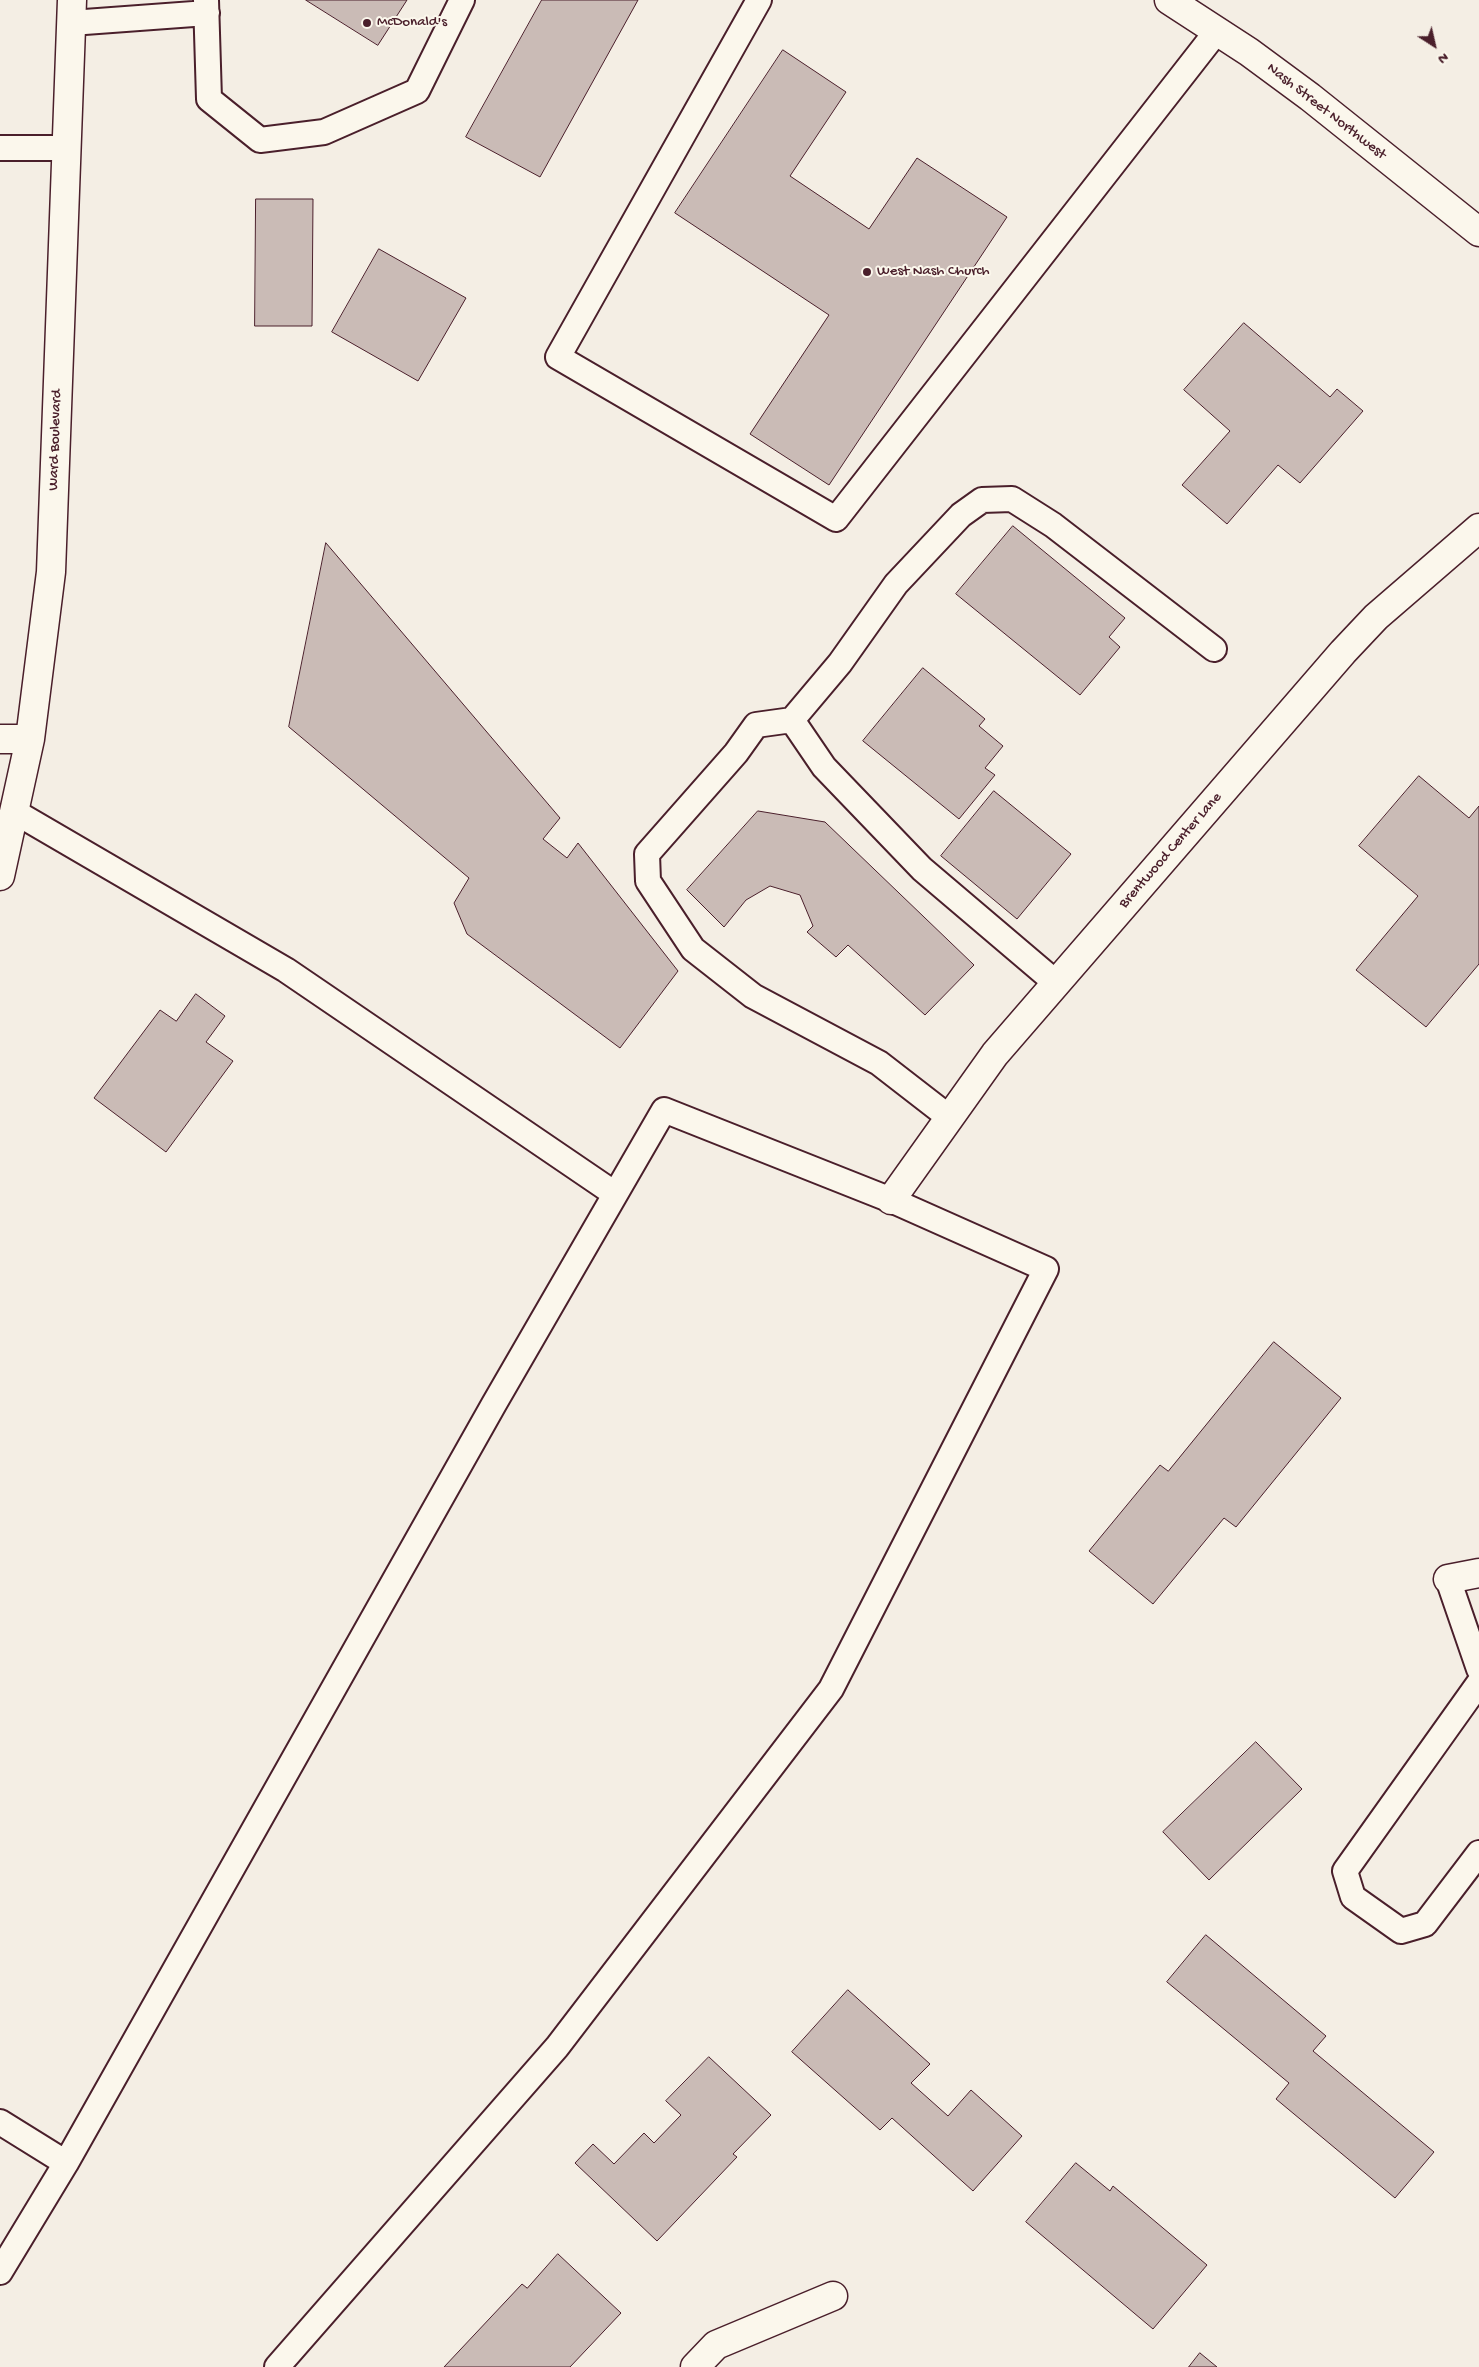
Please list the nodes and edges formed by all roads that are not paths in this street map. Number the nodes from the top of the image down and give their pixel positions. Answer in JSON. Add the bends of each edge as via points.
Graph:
{"nodes":[{"id":1,"x":462,"y":0,"type":"edge"},
{"id":2,"x":759,"y":0,"type":"edge"},
{"id":3,"x":1169,"y":0,"type":"edge"},
{"id":4,"x":206,"y":7,"type":"edge"},
{"id":5,"x":71,"y":12,"type":"edge"},
{"id":6,"x":1217,"y":31,"type":"junction"},
{"id":7,"x":0,"y":148,"type":"edge"},
{"id":8,"x":66,"y":148,"type":"junction"},
{"id":9,"x":1479,"y":232,"type":"edge"},
{"id":10,"x":1479,"y":528,"type":"edge"},
{"id":11,"x":1214,"y":649,"type":"dead end"},
{"id":12,"x":792,"y":720,"type":"junction"},
{"id":13,"x":0,"y":738,"type":"edge"},
{"id":14,"x":30,"y":739,"type":"junction"},
{"id":15,"x":15,"y":812,"type":"junction"},
{"id":16,"x":0,"y":876,"type":"edge"},
{"id":17,"x":1055,"y":982,"type":"junction"},
{"id":18,"x":950,"y":1118,"type":"junction"},
{"id":19,"x":615,"y":1194,"type":"junction"},
{"id":20,"x":891,"y":1200,"type":"junction"},
{"id":21,"x":1479,"y":1573,"type":"edge"},
{"id":22,"x":1448,"y":1579,"type":"joint"},
{"id":23,"x":1479,"y":1669,"type":"edge"},
{"id":24,"x":1479,"y":1683,"type":"edge"},
{"id":25,"x":1479,"y":1853,"type":"edge"},
{"id":26,"x":0,"y":2122,"type":"edge"},
{"id":27,"x":66,"y":2163,"type":"junction"},
{"id":28,"x":0,"y":2272,"type":"edge"},
{"id":29,"x":833,"y":2296,"type":"dead end"},
{"id":30,"x":277,"y":2367,"type":"edge"},
{"id":31,"x":695,"y":2367,"type":"edge"}],
"edges":[{"from":1,"to":4,"type":"lane","via":[[417,92],[324,132],[260,140],[209,99]]},
{"from":2,"to":6,"type":"lane","via":[[558,357],[836,519]]},
{"from":3,"to":6,"type":"main road","name":"Nash Street Northwest"},
{"from":4,"to":5,"type":"lane"},
{"from":5,"to":8,"type":"main road","name":"Ward Boulevard"},
{"from":6,"to":9,"type":"main road","name":"Nash Street Northwest","via":[[1310,97]]},
{"from":7,"to":8,"type":"lane"},
{"from":8,"to":14,"type":"main road","name":"Ward Boulevard","via":[[51,572]]},
{"from":10,"to":17,"type":"main road","name":"Brentwood Center Lane","via":[[1376,617]]},
{"from":11,"to":12,"type":"lane","via":[[1053,525],[1012,499],[982,500],[961,515],[896,584],[840,663]]},
{"from":12,"to":17,"type":"lane","via":[[824,767],[922,869]]},
{"from":12,"to":18,"type":"lane","via":[[756,725],[736,754],[647,854],[648,881],[693,949],[753,996],[879,1063]]},
{"from":13,"to":14,"type":"main road"},
{"from":14,"to":15,"type":"main road","name":"Ward Boulevard"},
{"from":15,"to":16,"type":"main road","name":"Ward Boulevard"},
{"from":15,"to":19,"type":"lane","via":[[286,970]]},
{"from":17,"to":18,"type":"main road","name":"Brentwood Center Lane","via":[[995,1054]]},
{"from":18,"to":20,"type":"main road","name":"Brentwood Center Lane"},
{"from":19,"to":20,"type":"lane","via":[[664,1110]]},
{"from":19,"to":27,"type":"lane"},
{"from":20,"to":30,"type":"lane","via":[[1046,1269],[831,1689],[557,2047]]},
{"from":21,"to":22,"type":"main road"},
{"from":22,"to":23,"type":"lane"},
{"from":24,"to":25,"type":"lane","via":[[1345,1872],[1353,1897],[1401,1931],[1425,1924]]},
{"from":26,"to":27,"type":"lane"},
{"from":27,"to":28,"type":"lane"},
{"from":29,"to":31,"type":"main road","via":[[716,2345]]}]}
